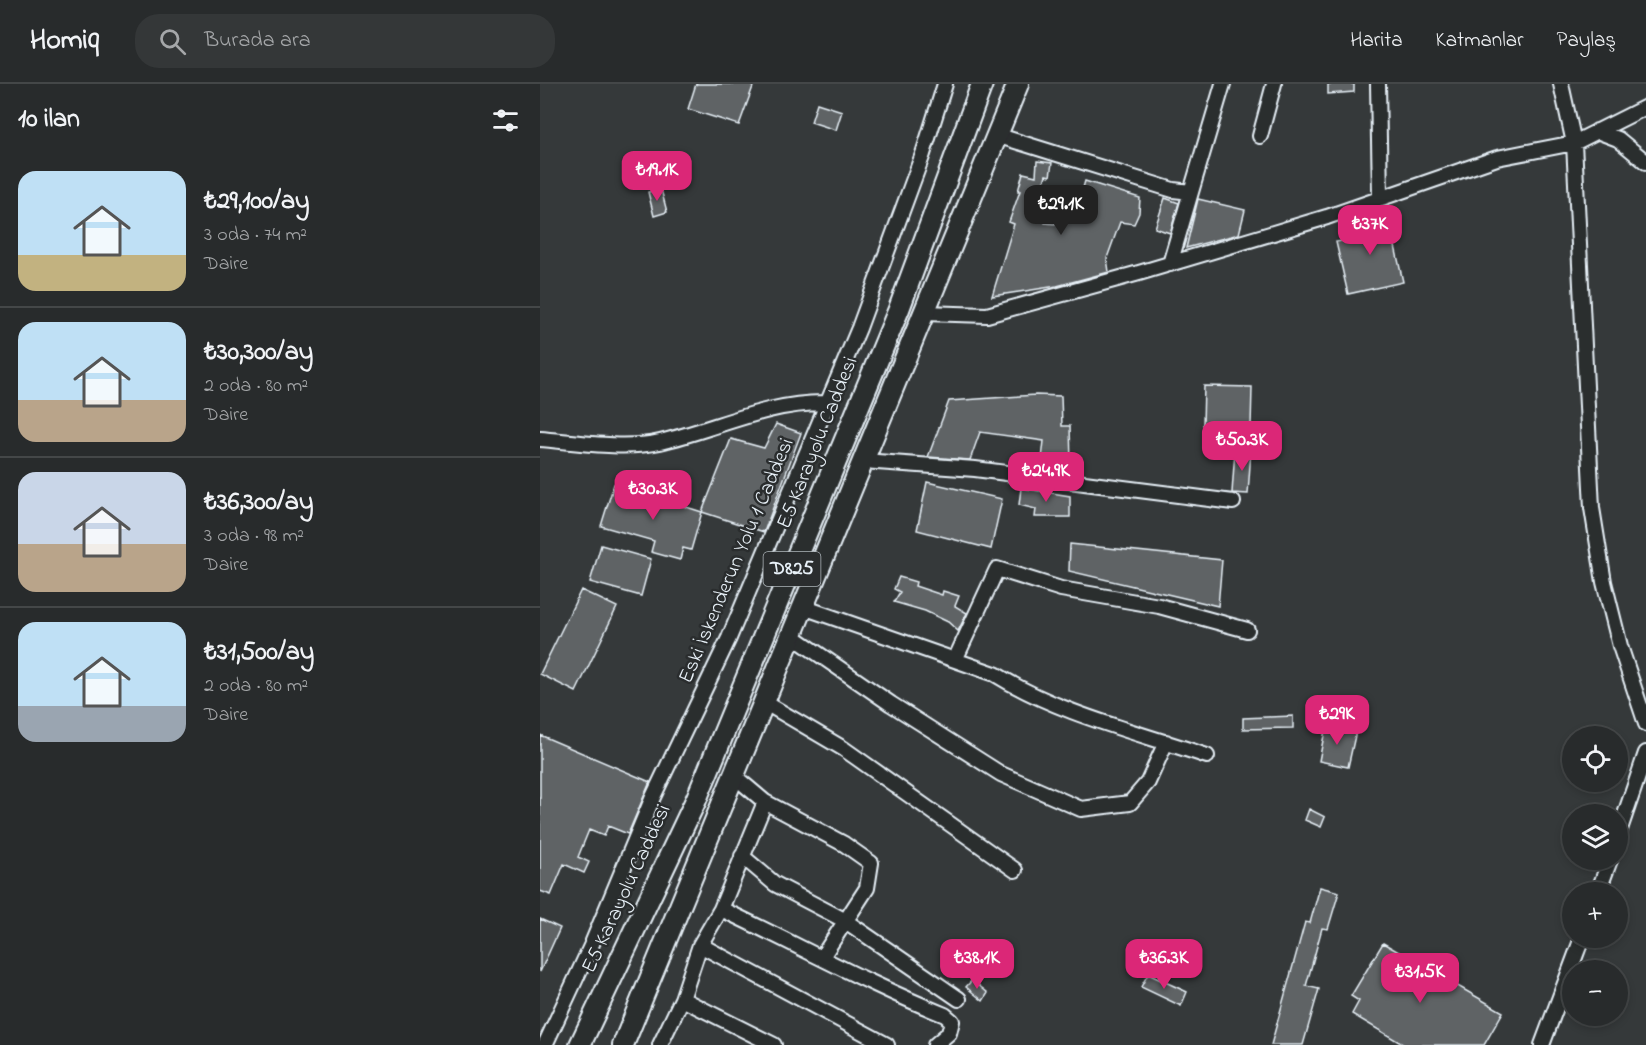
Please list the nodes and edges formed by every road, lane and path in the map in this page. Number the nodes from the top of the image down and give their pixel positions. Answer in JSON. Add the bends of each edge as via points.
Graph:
{"nodes":[{"id":1,"x":945,"y":84,"type":"edge"},
{"id":2,"x":982,"y":84,"type":"edge"},
{"id":3,"x":1018,"y":84,"type":"edge"},
{"id":4,"x":1223,"y":84,"type":"edge"},
{"id":5,"x":1274,"y":84,"type":"edge"},
{"id":6,"x":1378,"y":84,"type":"edge"},
{"id":7,"x":1561,"y":84,"type":"edge"},
{"id":8,"x":1646,"y":107,"type":"edge"},
{"id":9,"x":1597,"y":131,"type":"junction"},
{"id":10,"x":996,"y":135,"type":"junction"},
{"id":11,"x":1260,"y":136,"type":"dead end"},
{"id":12,"x":1574,"y":143,"type":"junction"},
{"id":13,"x":1646,"y":162,"type":"edge"},
{"id":14,"x":1191,"y":192,"type":"junction"},
{"id":15,"x":1380,"y":197,"type":"junction"},
{"id":16,"x":1170,"y":264,"type":"junction"},
{"id":17,"x":924,"y":313,"type":"junction"},
{"id":18,"x":826,"y":403,"type":"junction"},
{"id":19,"x":540,"y":439,"type":"edge"},
{"id":20,"x":863,"y":461,"type":"junction"},
{"id":21,"x":1233,"y":502,"type":"dead end"},
{"id":22,"x":803,"y":607,"type":"junction"},
{"id":23,"x":1247,"y":630,"type":"dead end"},
{"id":24,"x":791,"y":635,"type":"junction"},
{"id":25,"x":955,"y":660,"type":"junction"},
{"id":26,"x":764,"y":702,"type":"junction"},
{"id":27,"x":1646,"y":724,"type":"edge"},
{"id":28,"x":1167,"y":742,"type":"junction"},
{"id":29,"x":1646,"y":753,"type":"edge"},
{"id":30,"x":1207,"y":756,"type":"dead end"},
{"id":31,"x":733,"y":775,"type":"junction"},
{"id":32,"x":765,"y":802,"type":"junction"},
{"id":33,"x":1628,"y":806,"type":"edge"},
{"id":34,"x":742,"y":856,"type":"junction"},
{"id":35,"x":1015,"y":870,"type":"dead end"},
{"id":36,"x":722,"y":909,"type":"junction"},
{"id":37,"x":844,"y":920,"type":"junction"},
{"id":38,"x":700,"y":945,"type":"junction"},
{"id":39,"x":1578,"y":948,"type":"edge"},
{"id":40,"x":822,"y":957,"type":"junction"},
{"id":41,"x":682,"y":999,"type":"junction"},
{"id":42,"x":958,"y":999,"type":"dead end"},
{"id":43,"x":545,"y":1045,"type":"edge"},
{"id":44,"x":580,"y":1045,"type":"edge"},
{"id":45,"x":622,"y":1045,"type":"edge"},
{"id":46,"x":660,"y":1045,"type":"edge"},
{"id":47,"x":774,"y":1045,"type":"edge"},
{"id":48,"x":887,"y":1045,"type":"edge"},
{"id":49,"x":935,"y":1045,"type":"edge"},
{"id":50,"x":1542,"y":1045,"type":"edge"}],
"edges":[{"from":1,"to":18,"type":"street","name":"Eski İskenderun Yolu 1 Caddesi","via":[[859,328]]},
{"from":2,"to":44,"type":"highway","name":"E5 Karayolu Caddesi","number":"D825","via":[[899,309],[696,800]]},
{"from":3,"to":10,"type":"highway","number":"D825"},
{"from":4,"to":14,"type":"street"},
{"from":5,"to":11,"type":"street"},
{"from":6,"to":15,"type":"street"},
{"from":7,"to":12,"type":"street"},
{"from":8,"to":9,"type":"street"},
{"from":9,"to":12,"type":"street"},
{"from":9,"to":13,"type":"street","via":[[1618,140]]},
{"from":10,"to":14,"type":"street","via":[[1173,190]]},
{"from":10,"to":17,"type":"highway","number":"D825"},
{"from":12,"to":15,"type":"street","via":[[1497,158]]},
{"from":12,"to":27,"type":"street","via":[[1592,508],[1617,635]]},
{"from":14,"to":16,"type":"street"},
{"from":15,"to":16,"type":"street"},
{"from":16,"to":17,"type":"street","via":[[987,315]]},
{"from":17,"to":20,"type":"highway","number":"D825"},
{"from":18,"to":19,"type":"street","via":[[800,402],[658,442],[606,444]]},
{"from":18,"to":43,"type":"street","name":"Eski İskenderun Yolu 1 Caddesi","via":[[729,638],[653,796]]},
{"from":20,"to":21,"type":"street","via":[[975,469]]},
{"from":20,"to":22,"type":"highway","number":"D825"},
{"from":22,"to":24,"type":"highway","number":"D825"},
{"from":22,"to":25,"type":"street"},
{"from":23,"to":25,"type":"street","via":[[1159,606],[1061,589],[997,569]]},
{"from":24,"to":26,"type":"highway","number":"D825"},
{"from":24,"to":28,"type":"street","via":[[1001,774],[1081,809],[1130,803],[1148,782]]},
{"from":25,"to":28,"type":"street","via":[[995,674],[1075,712]]},
{"from":26,"to":31,"type":"highway","number":"D825"},
{"from":26,"to":35,"type":"street","via":[[844,749]]},
{"from":28,"to":30,"type":"street"},
{"from":29,"to":33,"type":"street"},
{"from":31,"to":32,"type":"street"},
{"from":31,"to":45,"type":"highway","number":"D825"},
{"from":32,"to":34,"type":"street"},
{"from":32,"to":37,"type":"street","via":[[871,862],[867,888]]},
{"from":34,"to":36,"type":"street"},
{"from":34,"to":37,"type":"street","via":[[775,884]]},
{"from":36,"to":38,"type":"street"},
{"from":36,"to":40,"type":"street"},
{"from":37,"to":40,"type":"street"},
{"from":37,"to":42,"type":"street"},
{"from":38,"to":41,"type":"street"},
{"from":38,"to":48,"type":"street"},
{"from":39,"to":50,"type":"street"},
{"from":40,"to":49,"type":"street","via":[[890,993],[945,1015],[952,1021],[949,1033]]},
{"from":41,"to":46,"type":"street"},
{"from":41,"to":47,"type":"street"}]}
